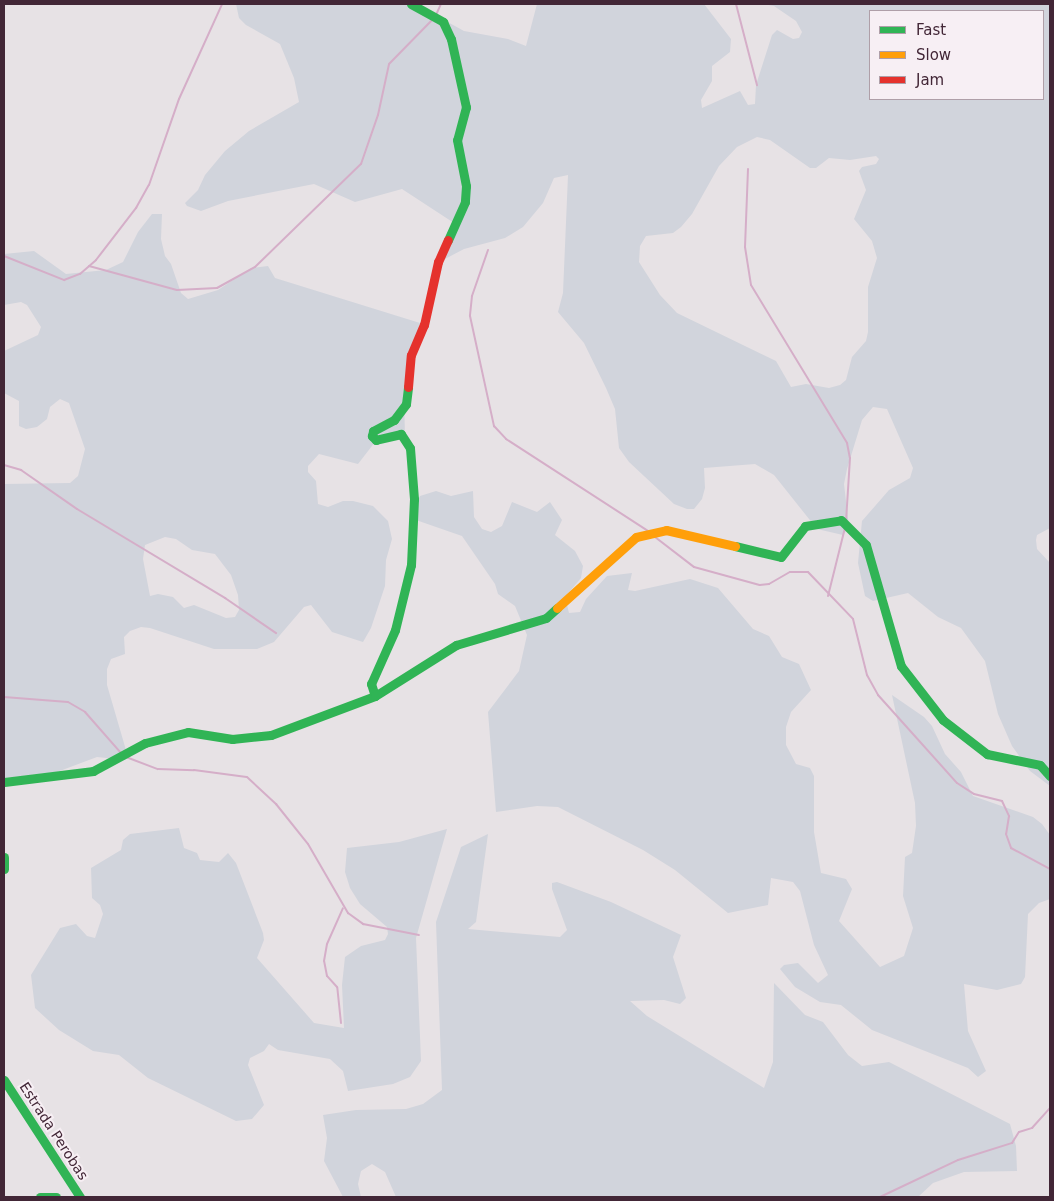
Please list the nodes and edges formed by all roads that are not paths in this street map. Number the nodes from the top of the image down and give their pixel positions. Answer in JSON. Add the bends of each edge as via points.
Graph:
{"nodes":[{"id":1,"x":411,"y":4,"type":"edge"},
{"id":2,"x":374,"y":696,"type":"junction"},
{"id":3,"x":1050,"y":776,"type":"edge"},
{"id":4,"x":4,"y":782,"type":"edge"},
{"id":5,"x":4,"y":857,"type":"edge"},
{"id":6,"x":4,"y":869,"type":"edge"},
{"id":7,"x":4,"y":1080,"type":"edge"},
{"id":8,"x":40,"y":1197,"type":"edge"},
{"id":9,"x":56,"y":1197,"type":"edge"},
{"id":10,"x":80,"y":1197,"type":"edge"}],
"edges":[{"from":1,"to":2,"type":"street","via":[[443,22],[451,39],[466,107],[456,140],[466,186],[465,202],[438,262],[424,325],[411,355],[406,404],[394,420],[373,432],[372,436],[376,440],[401,434],[410,448],[414,500],[411,565],[395,630],[371,684]]},
{"from":2,"to":3,"type":"street","via":[[456,645],[546,618],[636,537],[666,530],[781,557],[806,526],[841,520],[866,546],[901,666],[943,720],[987,754],[1040,766]]},
{"from":2,"to":4,"type":"street","via":[[272,735],[232,739],[188,732],[145,743],[93,771]]},
{"from":5,"to":6,"type":"street"},
{"from":7,"to":10,"type":"street","name":"Estrada Perobas"},
{"from":8,"to":9,"type":"street","via":[[53,1194]]}]}
